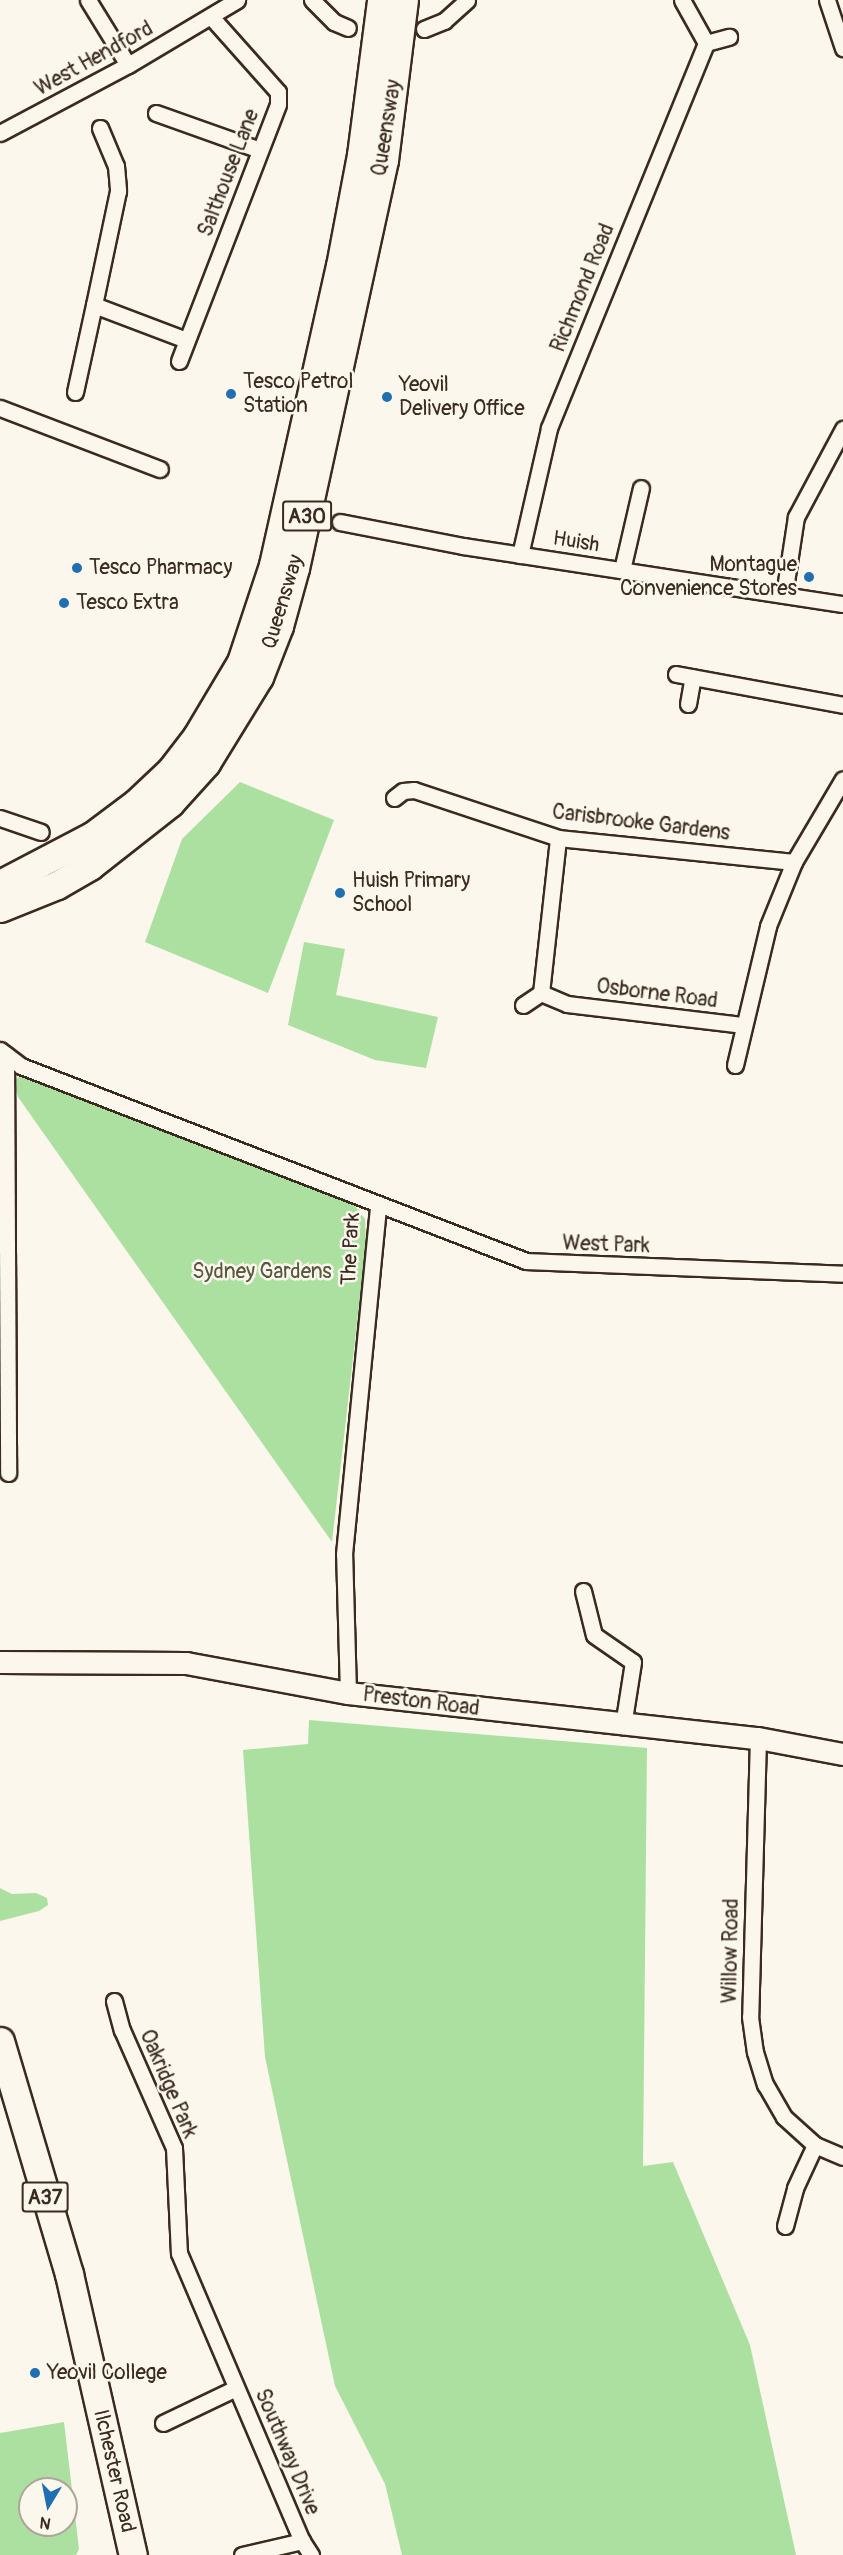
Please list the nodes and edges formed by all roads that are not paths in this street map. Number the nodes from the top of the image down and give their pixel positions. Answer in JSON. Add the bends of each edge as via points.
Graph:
{"nodes":[{"id":1,"x":88,"y":0,"type":"edge"},
{"id":2,"x":237,"y":0,"type":"edge"},
{"id":3,"x":312,"y":0,"type":"edge"},
{"id":4,"x":381,"y":0,"type":"edge"},
{"id":5,"x":404,"y":0,"type":"edge"},
{"id":6,"x":467,"y":0,"type":"edge"},
{"id":7,"x":682,"y":0,"type":"edge"},
{"id":8,"x":826,"y":0,"type":"edge"},
{"id":9,"x":212,"y":18,"type":"junction"},
{"id":10,"x":348,"y":28,"type":"dead end"},
{"id":11,"x":424,"y":29,"type":"dead end"},
{"id":12,"x":729,"y":37,"type":"dead end"},
{"id":13,"x":706,"y":43,"type":"junction"},
{"id":14,"x":843,"y":48,"type":"edge"},
{"id":15,"x":128,"y":65,"type":"junction"},
{"id":16,"x":156,"y":113,"type":"dead end"},
{"id":17,"x":100,"y":128,"type":"dead end"},
{"id":18,"x":0,"y":133,"type":"edge"},
{"id":19,"x":260,"y":150,"type":"junction"},
{"id":20,"x":94,"y":305,"type":"junction"},
{"id":21,"x":186,"y":340,"type":"junction"},
{"id":22,"x":179,"y":361,"type":"dead end"},
{"id":23,"x":75,"y":392,"type":"dead end"},
{"id":24,"x":0,"y":408,"type":"edge"},
{"id":25,"x":843,"y":429,"type":"edge"},
{"id":26,"x":160,"y":469,"type":"dead end"},
{"id":27,"x":641,"y":488,"type":"dead end"},
{"id":28,"x":340,"y":522,"type":"dead end"},
{"id":29,"x":520,"y":555,"type":"junction"},
{"id":30,"x":622,"y":570,"type":"junction"},
{"id":31,"x":784,"y":595,"type":"junction"},
{"id":32,"x":843,"y":604,"type":"edge"},
{"id":33,"x":676,"y":674,"type":"dead end"},
{"id":34,"x":693,"y":677,"type":"junction"},
{"id":35,"x":688,"y":704,"type":"dead end"},
{"id":36,"x":843,"y":705,"type":"edge"},
{"id":37,"x":843,"y":779,"type":"edge"},
{"id":38,"x":394,"y":798,"type":"dead end"},
{"id":39,"x":0,"y":818,"type":"edge"},
{"id":40,"x":41,"y":832,"type":"dead end"},
{"id":41,"x":558,"y":838,"type":"junction"},
{"id":42,"x":794,"y":862,"type":"junction"},
{"id":43,"x":0,"y":884,"type":"edge"},
{"id":44,"x":0,"y":908,"type":"edge"},
{"id":45,"x":541,"y":993,"type":"junction"},
{"id":46,"x":523,"y":1005,"type":"dead end"},
{"id":47,"x":742,"y":1025,"type":"junction"},
{"id":48,"x":3,"y":1053,"type":"edge"},
{"id":49,"x":735,"y":1065,"type":"dead end"},
{"id":50,"x":378,"y":1206,"type":"junction"},
{"id":51,"x":843,"y":1274,"type":"edge"},
{"id":52,"x":8,"y":1473,"type":"dead end"},
{"id":53,"x":583,"y":1591,"type":"dead end"},
{"id":54,"x":0,"y":1662,"type":"edge"},
{"id":55,"x":348,"y":1693,"type":"junction"},
{"id":56,"x":623,"y":1726,"type":"junction"},
{"id":57,"x":758,"y":1738,"type":"junction"},
{"id":58,"x":843,"y":1754,"type":"edge"},
{"id":59,"x":114,"y":2001,"type":"dead end"},
{"id":60,"x":0,"y":2041,"type":"edge"},
{"id":61,"x":815,"y":2145,"type":"junction"},
{"id":62,"x":843,"y":2157,"type":"edge"},
{"id":63,"x":785,"y":2226,"type":"dead end"},
{"id":64,"x":236,"y":2388,"type":"junction"},
{"id":65,"x":163,"y":2423,"type":"dead end"},
{"id":66,"x":302,"y":2541,"type":"junction"},
{"id":67,"x":134,"y":2555,"type":"edge"},
{"id":68,"x":242,"y":2555,"type":"edge"},
{"id":69,"x":311,"y":2555,"type":"edge"}],
"edges":[{"from":1,"to":15,"type":"street"},
{"from":2,"to":9,"type":"street","name":"West Hendford"},
{"from":3,"to":10,"type":"street","via":[[334,22]]},
{"from":4,"to":43,"type":"highway","name":"Queensway","number":"A30","via":[[363,145],[340,266],[273,565],[241,662],[197,736],[171,770],[136,803],[92,837]]},
{"from":5,"to":44,"type":"highway","name":"Queensway","number":"A30","via":[[384,160],[295,568],[259,677],[206,763],[170,802],[90,866],[57,885]]},
{"from":6,"to":11,"type":"street","via":[[444,21]]},
{"from":7,"to":13,"type":"street"},
{"from":8,"to":14,"type":"street"},
{"from":9,"to":15,"type":"street","name":"West Hendford"},
{"from":9,"to":19,"type":"street","name":"Salthouse Lane","via":[[278,92]]},
{"from":12,"to":13,"type":"street"},
{"from":13,"to":29,"type":"street","name":"Richmond Road","via":[[549,428]]},
{"from":15,"to":18,"type":"street","name":"West Hendford"},
{"from":16,"to":19,"type":"street"},
{"from":17,"to":20,"type":"street","via":[[116,166],[118,191]]},
{"from":19,"to":21,"type":"street","name":"Salthouse Lane"},
{"from":20,"to":21,"type":"street"},
{"from":20,"to":23,"type":"street"},
{"from":21,"to":22,"type":"street","name":"Salthouse Lane"},
{"from":24,"to":26,"type":"street"},
{"from":25,"to":31,"type":"street","via":[[796,517]]},
{"from":27,"to":30,"type":"street"},
{"from":28,"to":29,"type":"street","name":"Huish"},
{"from":29,"to":30,"type":"street","name":"Huish"},
{"from":30,"to":31,"type":"street","name":"Huish"},
{"from":31,"to":32,"type":"street","name":"Huish"},
{"from":33,"to":34,"type":"street"},
{"from":34,"to":35,"type":"street"},
{"from":34,"to":36,"type":"street"},
{"from":37,"to":42,"type":"street"},
{"from":38,"to":41,"type":"street","name":"Carisbrooke Gardens","via":[[403,791],[414,790]]},
{"from":39,"to":40,"type":"street"},
{"from":41,"to":42,"type":"street","name":"Carisbrooke Gardens"},
{"from":41,"to":45,"type":"street"},
{"from":42,"to":47,"type":"street","name":"Osborne Road","via":[[768,926]]},
{"from":45,"to":46,"type":"street"},
{"from":45,"to":47,"type":"street","name":"Osborne Road","via":[[567,1004]]},
{"from":47,"to":49,"type":"street","name":"Osborne Road"},
{"from":48,"to":50,"type":"street","name":"The Park","via":[[21,1066]]},
{"from":48,"to":52,"type":"street"},
{"from":50,"to":51,"type":"street","name":"West Park","via":[[526,1261]]},
{"from":50,"to":55,"type":"street","name":"The Park","via":[[344,1554]]},
{"from":53,"to":56,"type":"street","via":[[594,1635],[633,1662]]},
{"from":54,"to":55,"type":"street","name":"Preston Road","via":[[186,1663]]},
{"from":55,"to":56,"type":"street","name":"Preston Road"},
{"from":56,"to":57,"type":"street","name":"Preston Road"},
{"from":57,"to":58,"type":"street","name":"Preston Road"},
{"from":57,"to":61,"type":"street","name":"Willow Road","via":[[750,2017],[765,2084],[784,2117]]},
{"from":59,"to":64,"type":"street","name":"Oakridge Park","via":[[122,2030],[174,2148],[179,2253]]},
{"from":60,"to":67,"type":"highway","name":"Ilchester Road","number":"A37","via":[[69,2274]]},
{"from":61,"to":62,"type":"street","name":"Willow Road"},
{"from":61,"to":63,"type":"street","via":[[795,2188]]},
{"from":64,"to":65,"type":"street","name":"Southway Drive"},
{"from":64,"to":66,"type":"street","name":"Southway Drive"},
{"from":66,"to":68,"type":"street","name":"Southway Drive"},
{"from":66,"to":69,"type":"street","name":"Southway Drive"}]}
